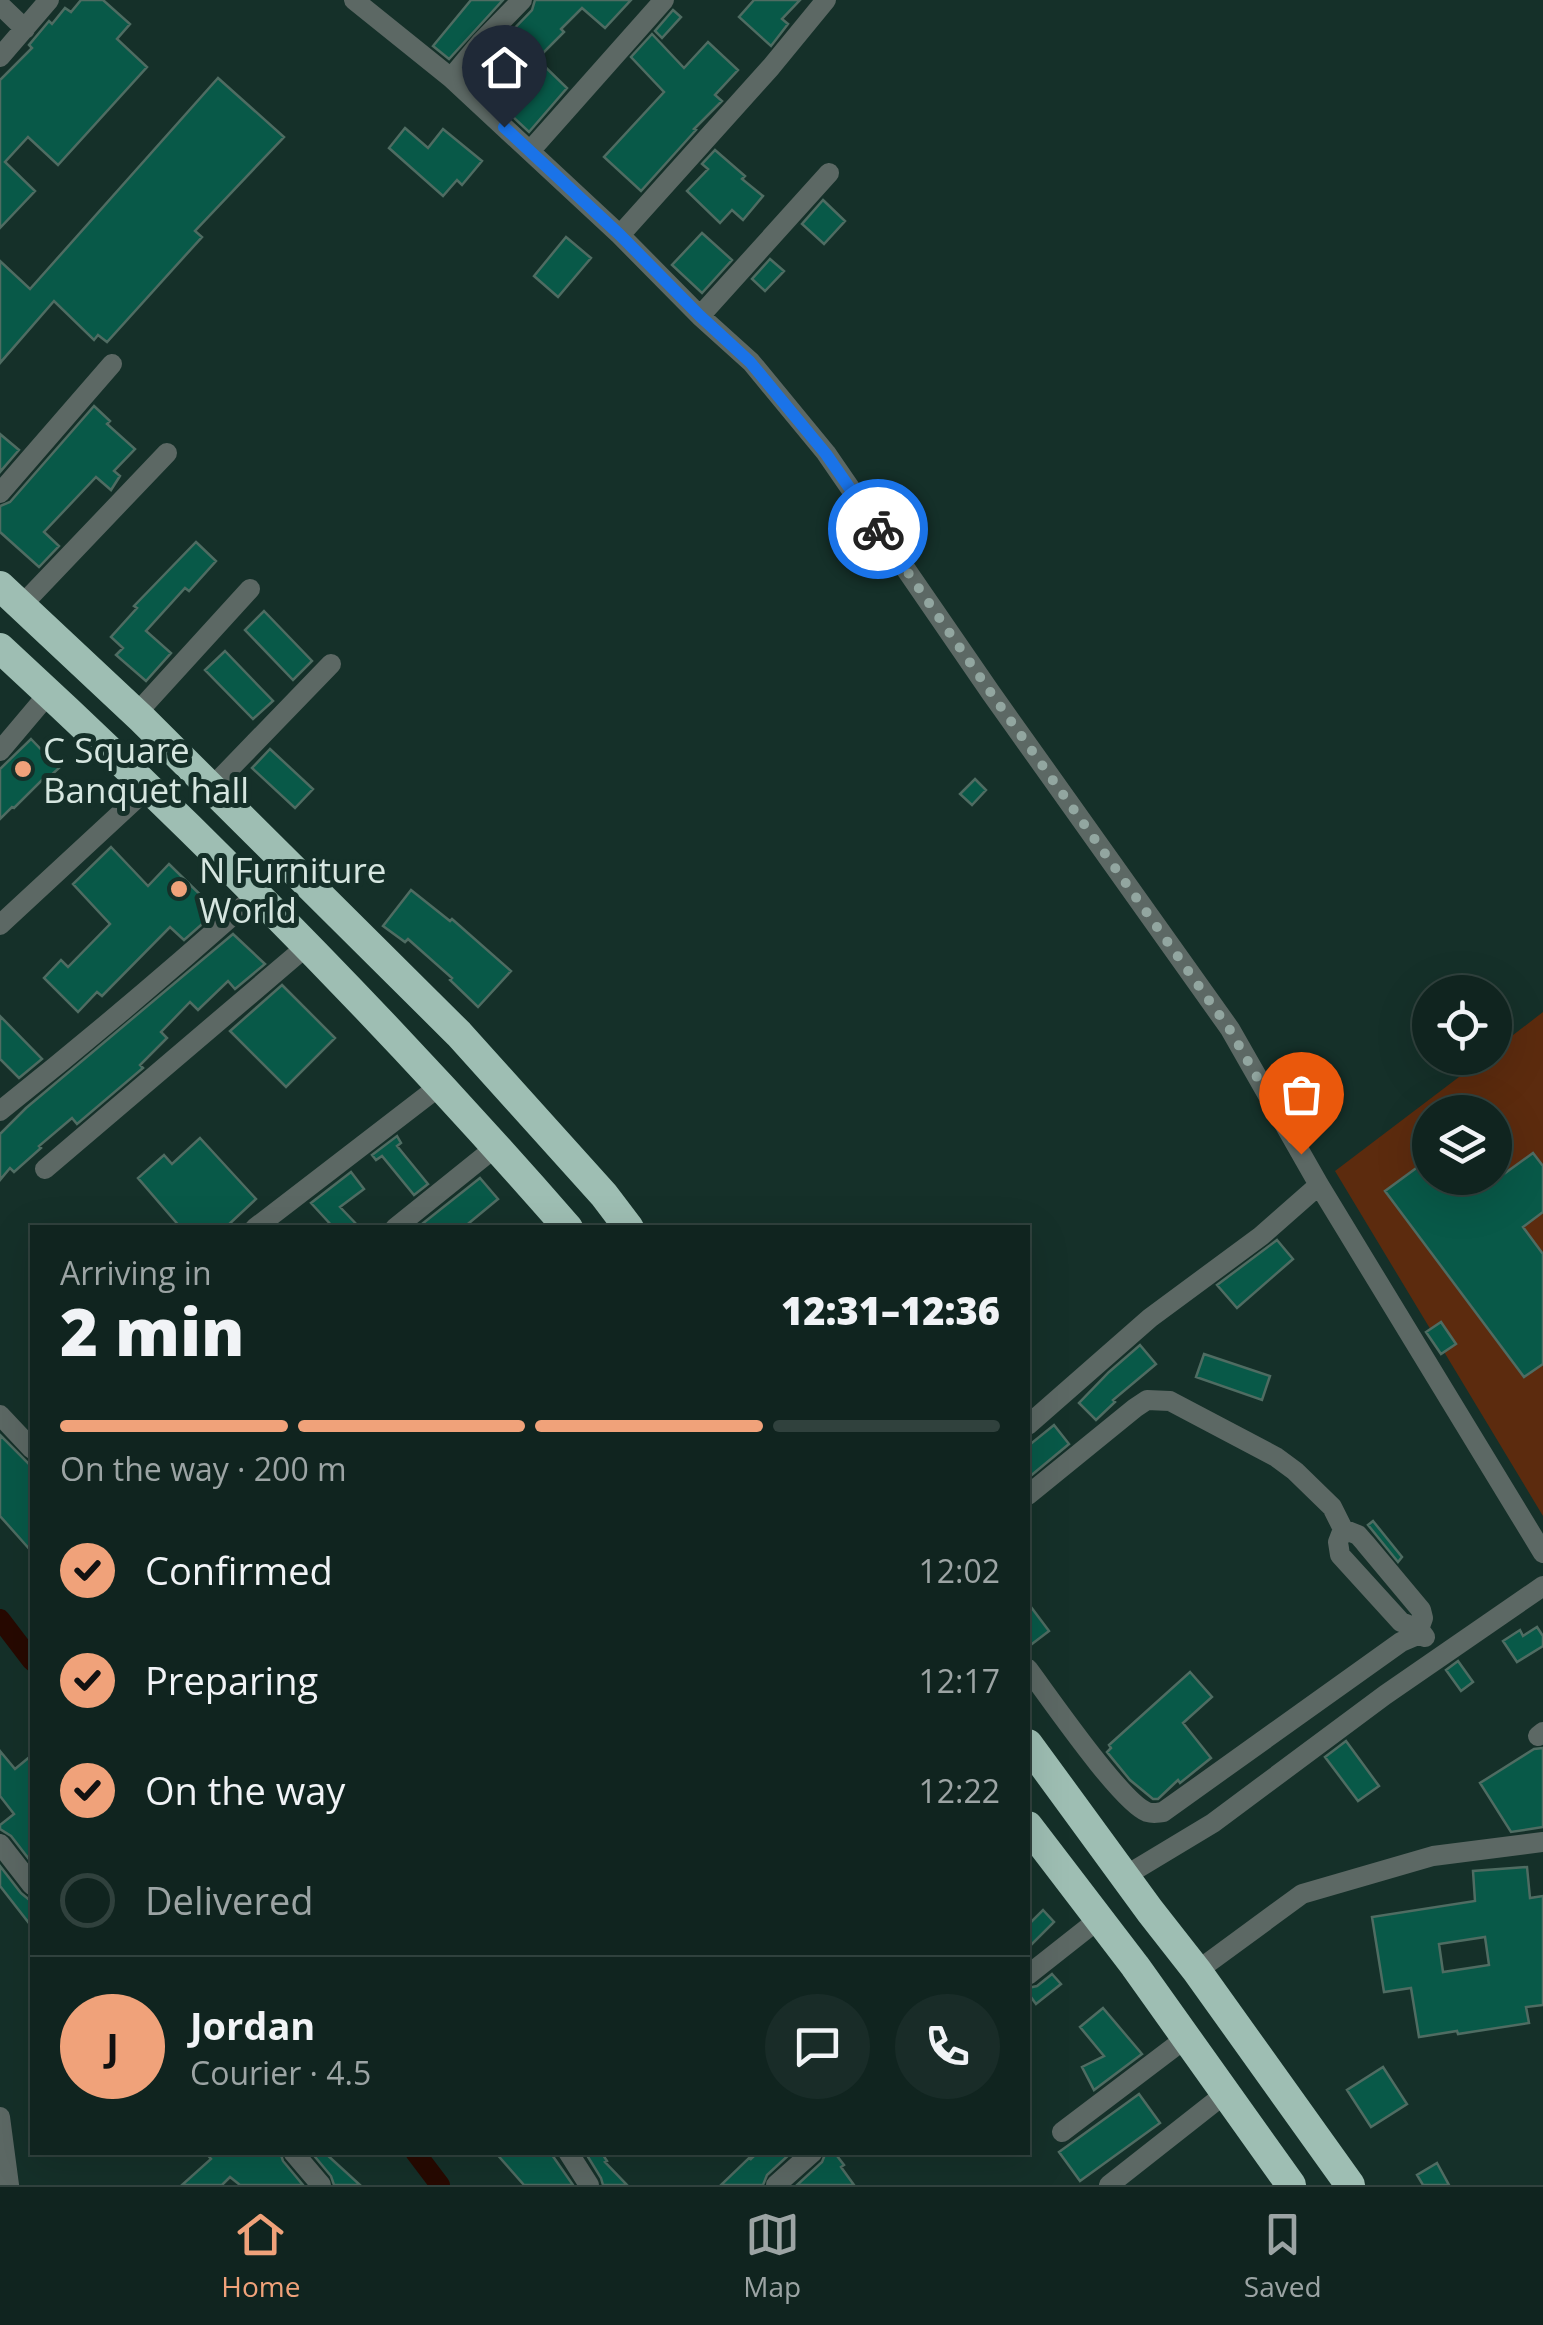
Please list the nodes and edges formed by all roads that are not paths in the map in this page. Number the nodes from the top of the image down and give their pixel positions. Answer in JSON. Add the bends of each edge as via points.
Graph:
{"nodes":[{"id":1,"x":50,"y":0,"type":"edge"},
{"id":2,"x":354,"y":0,"type":"edge"},
{"id":3,"x":522,"y":0,"type":"edge"},
{"id":4,"x":664,"y":0,"type":"edge"},
{"id":5,"x":826,"y":0,"type":"edge"},
{"id":6,"x":0,"y":5,"type":"edge"},
{"id":7,"x":25,"y":29,"type":"junction"},
{"id":8,"x":0,"y":57,"type":"edge"},
{"id":9,"x":452,"y":78,"type":"junction"},
{"id":10,"x":530,"y":151,"type":"junction"},
{"id":11,"x":829,"y":173,"type":"dead end"},
{"id":12,"x":620,"y":235,"type":"junction"},
{"id":13,"x":700,"y":316,"type":"junction"},
{"id":14,"x":112,"y":364,"type":"dead end"},
{"id":15,"x":167,"y":453,"type":"dead end"},
{"id":16,"x":0,"y":493,"type":"edge"},
{"id":17,"x":250,"y":588,"type":"dead end"},
{"id":18,"x":11,"y":596,"type":"edge"},
{"id":19,"x":0,"y":648,"type":"edge"},
{"id":20,"x":330,"y":664,"type":"dead end"},
{"id":21,"x":49,"y":693,"type":"junction"},
{"id":22,"x":136,"y":714,"type":"junction"},
{"id":23,"x":0,"y":751,"type":"edge"},
{"id":24,"x":149,"y":787,"type":"junction"},
{"id":25,"x":211,"y":788,"type":"junction"},
{"id":26,"x":257,"y":894,"type":"junction"},
{"id":27,"x":0,"y":925,"type":"edge"},
{"id":28,"x":308,"y":945,"type":"junction"},
{"id":29,"x":442,"y":1085,"type":"junction"},
{"id":30,"x":0,"y":1111,"type":"edge"},
{"id":31,"x":496,"y":1146,"type":"junction"},
{"id":32,"x":45,"y":1169,"type":"dead end"},
{"id":33,"x":1318,"y":1185,"type":"junction"},
{"id":34,"x":260,"y":1225,"type":"edge"},
{"id":35,"x":399,"y":1225,"type":"edge"},
{"id":36,"x":565,"y":1225,"type":"edge"},
{"id":37,"x":626,"y":1225,"type":"edge"},
{"id":38,"x":0,"y":1416,"type":"edge"},
{"id":39,"x":1030,"y":1423,"type":"edge"},
{"id":40,"x":30,"y":1448,"type":"edge"},
{"id":41,"x":1030,"y":1492,"type":"edge"},
{"id":42,"x":1543,"y":1553,"type":"edge"},
{"id":43,"x":1543,"y":1586,"type":"edge"},
{"id":44,"x":1420,"y":1631,"type":"junction"},
{"id":45,"x":1441,"y":1656,"type":"junction"},
{"id":46,"x":1030,"y":1673,"type":"edge"},
{"id":47,"x":1030,"y":1747,"type":"edge"},
{"id":48,"x":1030,"y":1833,"type":"edge"},
{"id":49,"x":1543,"y":1842,"type":"edge"},
{"id":50,"x":0,"y":1844,"type":"edge"},
{"id":51,"x":1124,"y":1876,"type":"junction"},
{"id":52,"x":30,"y":1882,"type":"edge"},
{"id":53,"x":1099,"y":1919,"type":"junction"},
{"id":54,"x":1197,"y":1971,"type":"junction"},
{"id":55,"x":1030,"y":1973,"type":"edge"},
{"id":56,"x":1186,"y":2038,"type":"junction"},
{"id":57,"x":1226,"y":2094,"type":"junction"},
{"id":58,"x":0,"y":2118,"type":"edge"},
{"id":59,"x":1062,"y":2132,"type":"dead end"},
{"id":60,"x":296,"y":2155,"type":"edge"},
{"id":61,"x":570,"y":2155,"type":"edge"},
{"id":62,"x":810,"y":2155,"type":"edge"},
{"id":63,"x":9,"y":2185,"type":"edge"},
{"id":64,"x":321,"y":2185,"type":"edge"},
{"id":65,"x":589,"y":2185,"type":"edge"},
{"id":66,"x":776,"y":2185,"type":"edge"},
{"id":67,"x":1110,"y":2185,"type":"edge"},
{"id":68,"x":1291,"y":2185,"type":"edge"},
{"id":69,"x":1350,"y":2185,"type":"edge"}],
"edges":[{"from":1,"to":7,"type":"street"},
{"from":2,"to":9,"type":"street"},
{"from":3,"to":9,"type":"street"},
{"from":4,"to":10,"type":"street"},
{"from":5,"to":12,"type":"street"},
{"from":6,"to":7,"type":"street"},
{"from":7,"to":8,"type":"street"},
{"from":9,"to":10,"type":"street"},
{"from":10,"to":12,"type":"street"},
{"from":11,"to":13,"type":"street"},
{"from":12,"to":13,"type":"street"},
{"from":13,"to":33,"type":"street","via":[[750,362],[826,454],[1230,1030]]},
{"from":14,"to":16,"type":"street"},
{"from":15,"to":18,"type":"street"},
{"from":17,"to":22,"type":"street"},
{"from":18,"to":22,"type":"highway"},
{"from":19,"to":21,"type":"highway"},
{"from":20,"to":25,"type":"street"},
{"from":21,"to":23,"type":"street"},
{"from":21,"to":24,"type":"highway"},
{"from":22,"to":25,"type":"highway"},
{"from":24,"to":26,"type":"highway"},
{"from":24,"to":27,"type":"street"},
{"from":25,"to":37,"type":"highway","via":[[459,1034]]},
{"from":26,"to":28,"type":"highway"},
{"from":26,"to":30,"type":"street"},
{"from":28,"to":29,"type":"highway"},
{"from":28,"to":32,"type":"street"},
{"from":29,"to":31,"type":"highway"},
{"from":29,"to":34,"type":"street"},
{"from":31,"to":35,"type":"street"},
{"from":31,"to":36,"type":"highway"},
{"from":33,"to":39,"type":"street"},
{"from":33,"to":42,"type":"street"},
{"from":38,"to":40,"type":"street"},
{"from":41,"to":44,"type":"street","via":[[1147,1400],[1170,1401],[1296,1471],[1332,1507],[1343,1529],[1340,1555],[1401,1622]]},
{"from":43,"to":45,"type":"street"},
{"from":44,"to":45,"type":"street"},
{"from":44,"to":46,"type":"street","via":[[1154,1813],[1123,1793]]},
{"from":45,"to":51,"type":"street","via":[[1213,1823]]},
{"from":47,"to":51,"type":"highway"},
{"from":48,"to":53,"type":"highway"},
{"from":49,"to":54,"type":"street","via":[[1433,1856],[1302,1894]]},
{"from":50,"to":52,"type":"street"},
{"from":51,"to":54,"type":"highway"},
{"from":53,"to":55,"type":"street"},
{"from":53,"to":56,"type":"highway"},
{"from":54,"to":69,"type":"highway"},
{"from":56,"to":57,"type":"highway"},
{"from":56,"to":59,"type":"street"},
{"from":57,"to":67,"type":"street"},
{"from":57,"to":68,"type":"highway"},
{"from":58,"to":63,"type":"street"},
{"from":60,"to":64,"type":"street"},
{"from":61,"to":65,"type":"street"},
{"from":62,"to":66,"type":"street"}]}
